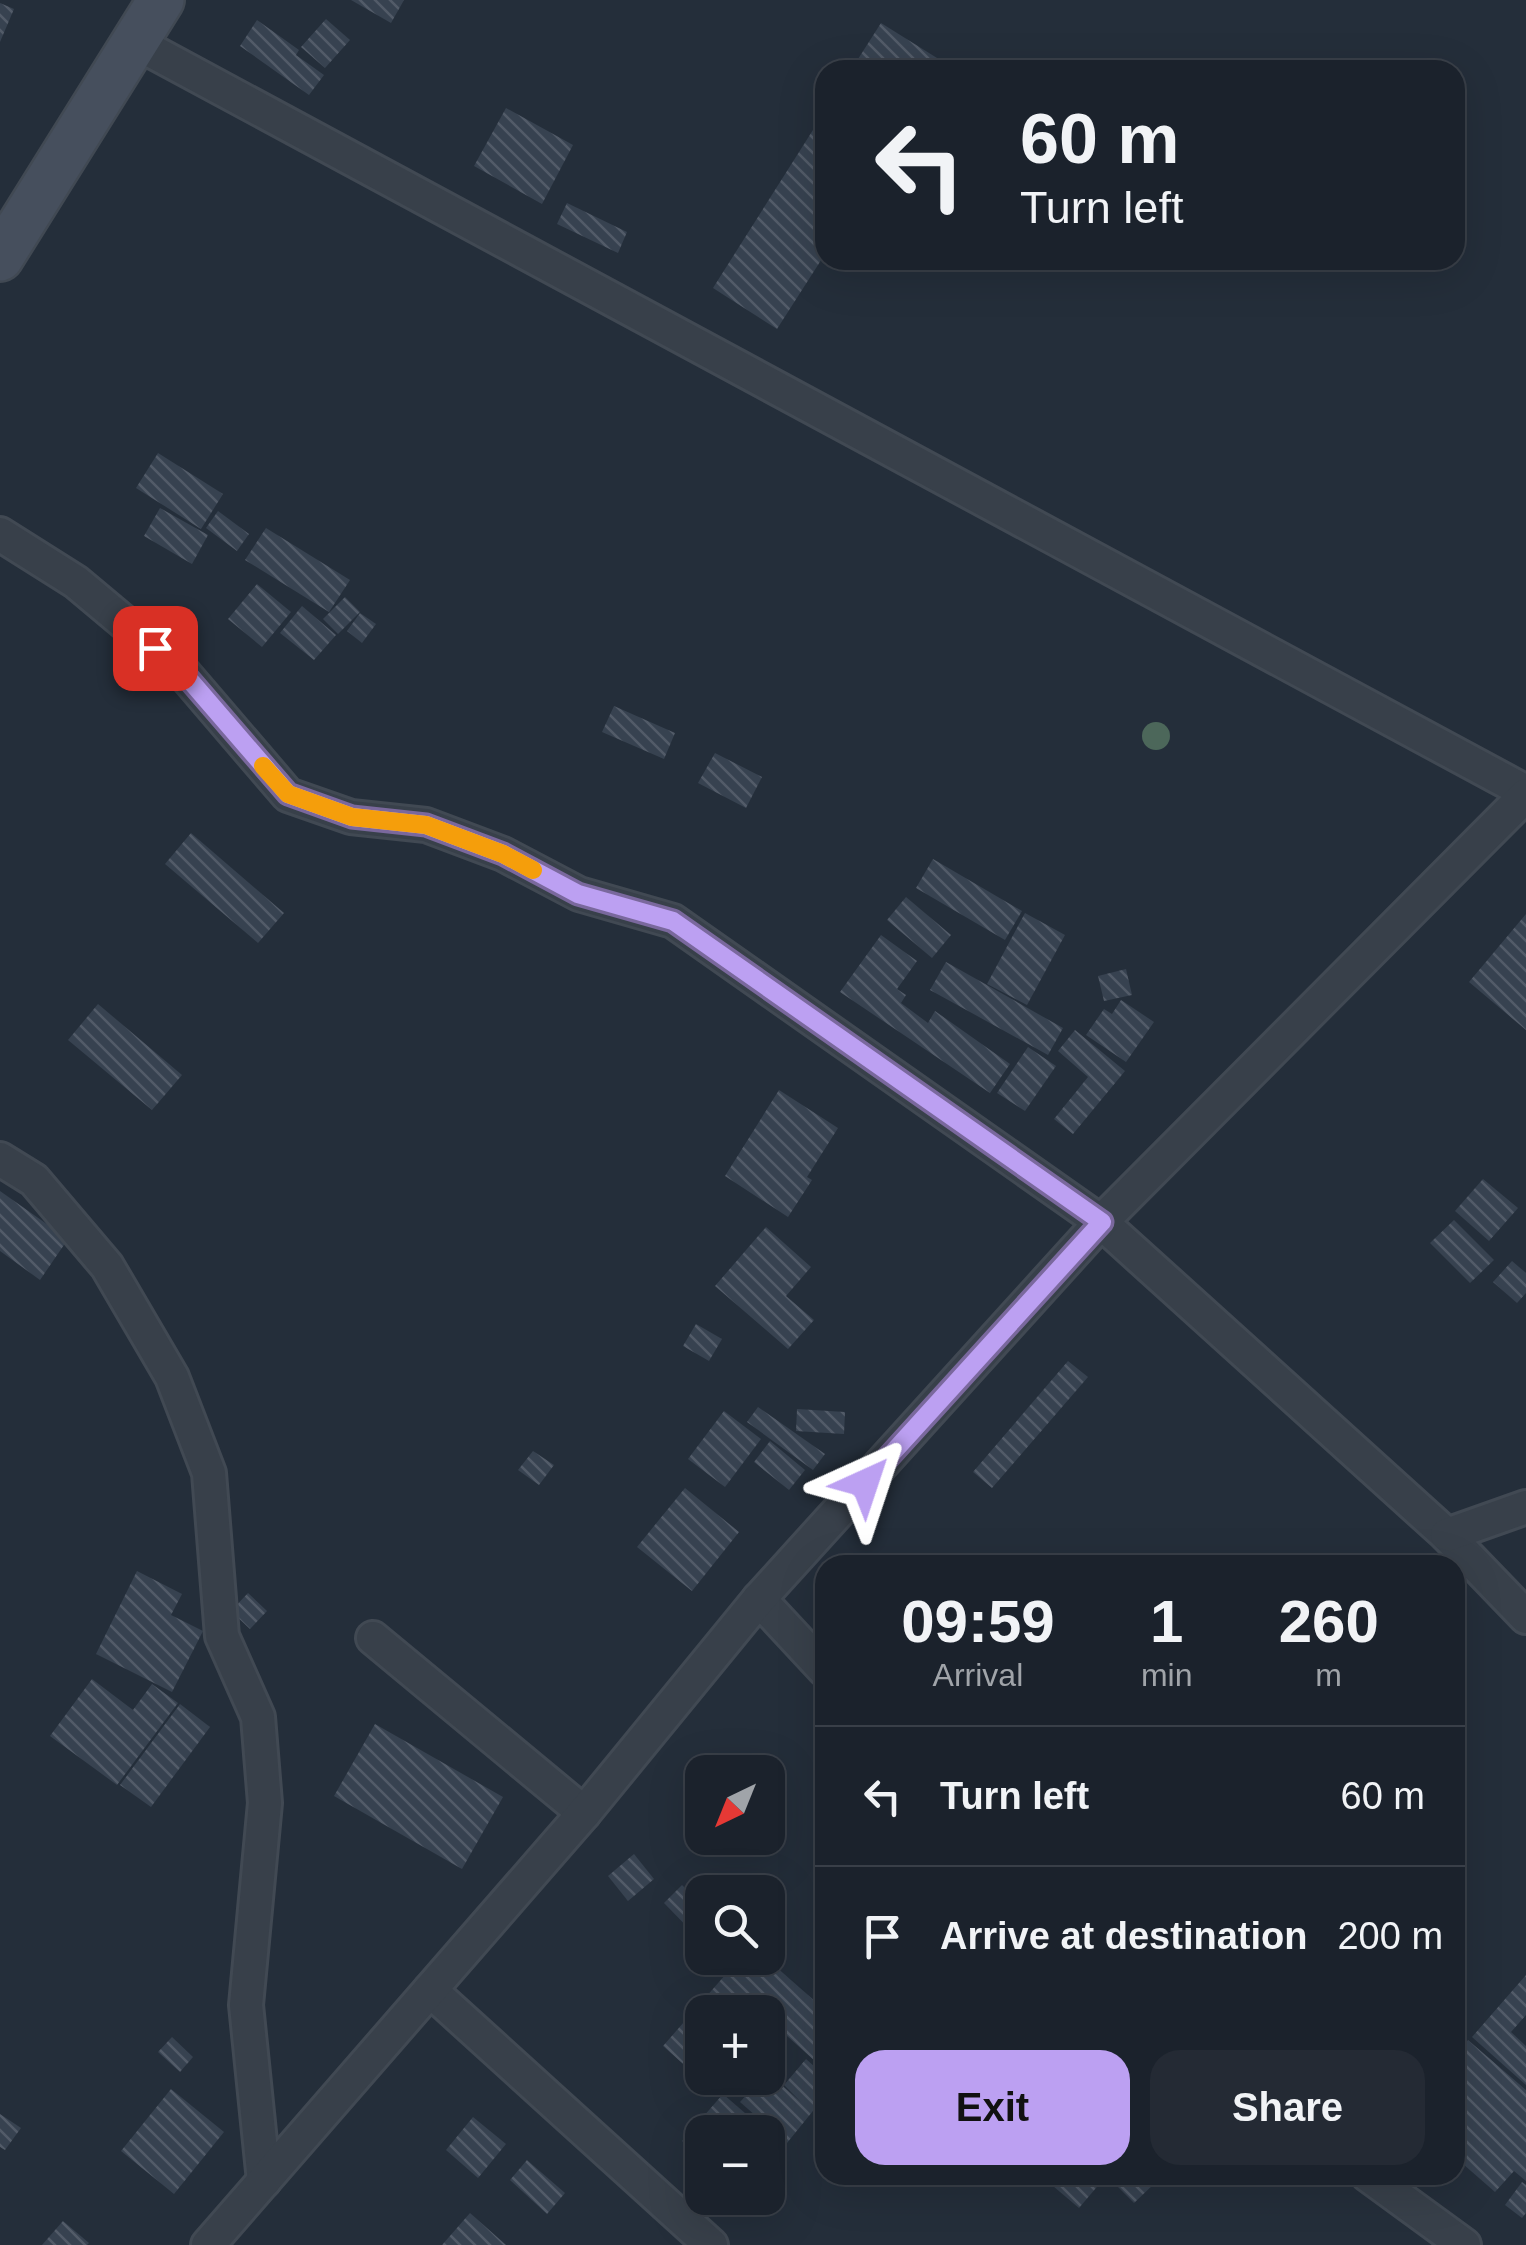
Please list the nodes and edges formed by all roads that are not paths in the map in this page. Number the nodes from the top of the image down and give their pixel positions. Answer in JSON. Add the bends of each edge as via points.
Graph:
{"nodes":[{"id":1,"x":161,"y":0,"type":"edge"},
{"id":2,"x":134,"y":42,"type":"junction"},
{"id":3,"x":0,"y":258,"type":"edge"},
{"id":4,"x":0,"y":534,"type":"edge"},
{"id":5,"x":1526,"y":794,"type":"edge"},
{"id":6,"x":0,"y":1159,"type":"edge"},
{"id":7,"x":1102,"y":1222,"type":"junction"},
{"id":8,"x":1526,"y":1507,"type":"edge"},
{"id":9,"x":1447,"y":1535,"type":"junction"},
{"id":10,"x":760,"y":1599,"type":"junction"},
{"id":11,"x":1526,"y":1618,"type":"edge"},
{"id":12,"x":373,"y":1638,"type":"dead end"},
{"id":13,"x":815,"y":1659,"type":"edge"},
{"id":14,"x":584,"y":1813,"type":"junction"},
{"id":15,"x":430,"y":1990,"type":"junction"},
{"id":16,"x":264,"y":2181,"type":"junction"},
{"id":17,"x":1382,"y":2185,"type":"edge"},
{"id":18,"x":208,"y":2245,"type":"edge"},
{"id":19,"x":711,"y":2245,"type":"edge"},
{"id":20,"x":1464,"y":2245,"type":"edge"}],
"edges":[{"from":1,"to":2,"type":"street"},
{"from":2,"to":3,"type":"street"},
{"from":2,"to":5,"type":"street"},
{"from":4,"to":7,"type":"street","via":[[76,582],[181,670],[288,794],[352,817],[426,825],[503,854],[578,894],[673,921]]},
{"from":5,"to":7,"type":"street"},
{"from":6,"to":16,"type":"street","via":[[34,1180],[107,1266],[172,1377],[209,1473],[222,1636],[258,1717],[264,1803],[246,2005]]},
{"from":7,"to":9,"type":"street"},
{"from":7,"to":10,"type":"street"},
{"from":8,"to":9,"type":"street"},
{"from":9,"to":11,"type":"street"},
{"from":10,"to":13,"type":"street"},
{"from":10,"to":14,"type":"street"},
{"from":12,"to":14,"type":"street"},
{"from":14,"to":15,"type":"street"},
{"from":15,"to":16,"type":"street"},
{"from":15,"to":19,"type":"street"},
{"from":16,"to":18,"type":"street"},
{"from":17,"to":20,"type":"street"}]}
